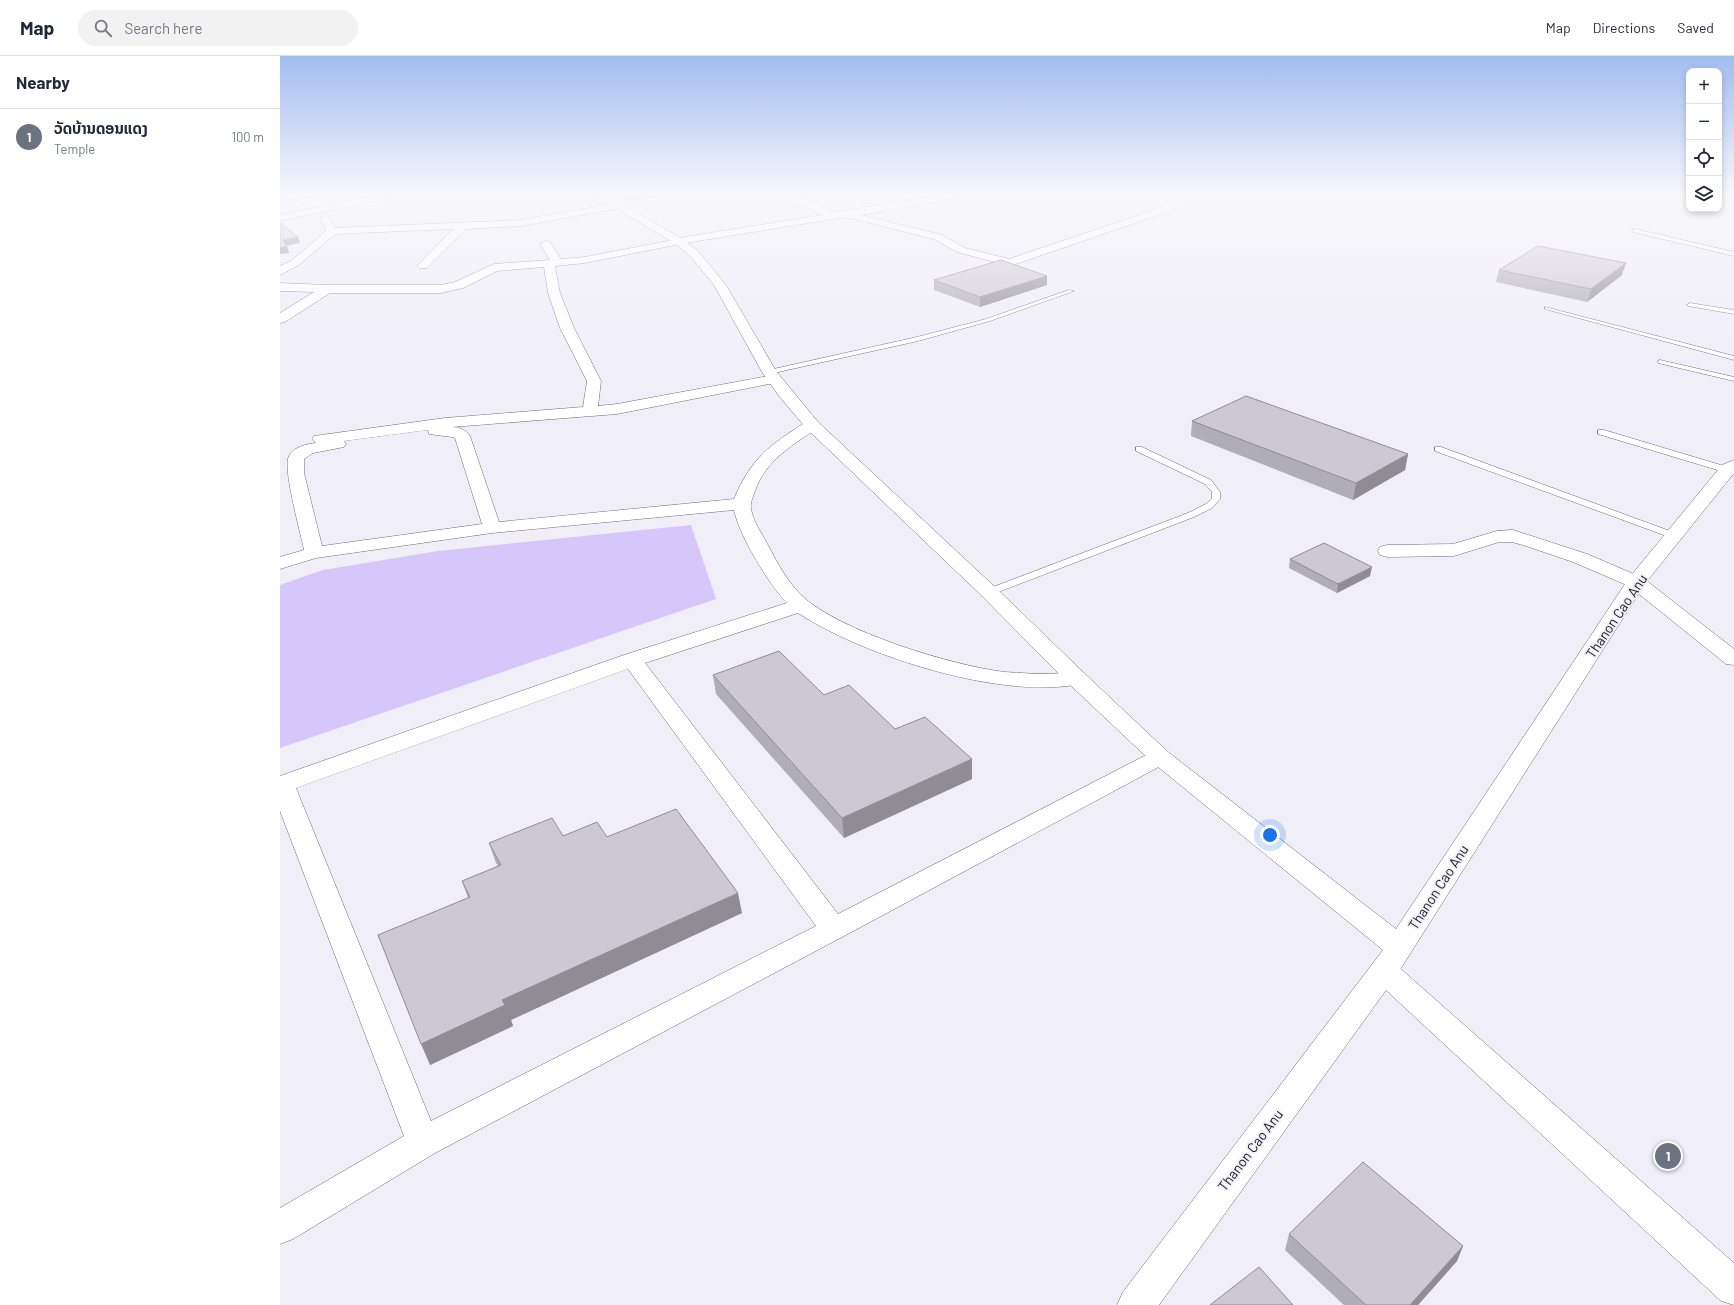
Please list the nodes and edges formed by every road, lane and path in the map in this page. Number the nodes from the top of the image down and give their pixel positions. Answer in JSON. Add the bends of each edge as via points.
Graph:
{"nodes":[{"id":1,"x":306,"y":253,"type":"edge"},
{"id":2,"x":435,"y":253,"type":"edge"},
{"id":3,"x":550,"y":253,"type":"edge"},
{"id":4,"x":618,"y":253,"type":"edge"},
{"id":5,"x":695,"y":253,"type":"edge"},
{"id":6,"x":973,"y":253,"type":"edge"},
{"id":7,"x":1038,"y":253,"type":"edge"},
{"id":8,"x":554,"y":263,"type":"junction"},
{"id":9,"x":423,"y":266,"type":"dead end"},
{"id":10,"x":280,"y":271,"type":"edge"},
{"id":11,"x":280,"y":287,"type":"edge"},
{"id":12,"x":327,"y":289,"type":"junction"},
{"id":13,"x":1071,"y":291,"type":"dead end"},
{"id":14,"x":1690,"y":305,"type":"dead end"},
{"id":15,"x":1547,"y":308,"type":"dead end"},
{"id":16,"x":1734,"y":312,"type":"edge"},
{"id":17,"x":280,"y":319,"type":"edge"},
{"id":18,"x":1734,"y":358,"type":"edge"},
{"id":19,"x":1660,"y":362,"type":"dead end"},
{"id":20,"x":772,"y":376,"type":"junction"},
{"id":21,"x":1734,"y":379,"type":"edge"},
{"id":22,"x":590,"y":412,"type":"junction"},
{"id":23,"x":812,"y":425,"type":"junction"},
{"id":24,"x":1601,"y":432,"type":"dead end"},
{"id":25,"x":320,"y":439,"type":"dead end"},
{"id":26,"x":1139,"y":449,"type":"dead end"},
{"id":27,"x":1438,"y":449,"type":"dead end"},
{"id":28,"x":1732,"y":469,"type":"edge"},
{"id":29,"x":288,"y":475,"type":"edge"},
{"id":30,"x":742,"y":504,"type":"junction"},
{"id":31,"x":492,"y":528,"type":"junction"},
{"id":32,"x":1676,"y":536,"type":"junction"},
{"id":33,"x":1387,"y":551,"type":"dead end"},
{"id":34,"x":314,"y":553,"type":"junction"},
{"id":35,"x":280,"y":563,"type":"edge"},
{"id":36,"x":1636,"y":582,"type":"junction"},
{"id":37,"x":989,"y":592,"type":"junction"},
{"id":38,"x":801,"y":605,"type":"junction"},
{"id":39,"x":1734,"y":659,"type":"edge"},
{"id":40,"x":632,"y":660,"type":"junction"},
{"id":41,"x":1076,"y":678,"type":"junction"},
{"id":42,"x":1160,"y":757,"type":"junction"},
{"id":43,"x":281,"y":784,"type":"edge"},
{"id":44,"x":834,"y":929,"type":"junction"},
{"id":45,"x":1391,"y":959,"type":"junction"},
{"id":46,"x":423,"y":1142,"type":"junction"},
{"id":47,"x":280,"y":1227,"type":"edge"},
{"id":48,"x":1734,"y":1288,"type":"edge"},
{"id":49,"x":1136,"y":1305,"type":"edge"}],
"edges":[{"from":1,"to":10,"type":"street"},
{"from":2,"to":9,"type":"street"},
{"from":3,"to":8,"type":"street"},
{"from":4,"to":8,"type":"street"},
{"from":5,"to":20,"type":"street","via":[[713,275]]},
{"from":6,"to":7,"type":"street","via":[[1010,263]]},
{"from":8,"to":12,"type":"street","via":[[494,268],[459,285],[442,288]]},
{"from":8,"to":22,"type":"street","via":[[554,293],[567,328],[594,381]]},
{"from":11,"to":12,"type":"street"},
{"from":12,"to":17,"type":"street"},
{"from":13,"to":20,"type":"lane","via":[[988,320]]},
{"from":14,"to":16,"type":"lane"},
{"from":15,"to":18,"type":"lane"},
{"from":19,"to":21,"type":"lane"},
{"from":20,"to":22,"type":"street","via":[[617,409]]},
{"from":20,"to":23,"type":"street"},
{"from":22,"to":25,"type":"street","via":[[445,423]]},
{"from":23,"to":30,"type":"street","via":[[768,456],[751,480]]},
{"from":23,"to":37,"type":"street"},
{"from":24,"to":28,"type":"lane"},
{"from":26,"to":37,"type":"lane","via":[[1208,482],[1216,492],[1216,499],[1210,506],[1191,515]]},
{"from":27,"to":32,"type":"lane"},
{"from":28,"to":32,"type":"street","name":"Thanon Cao Anu"},
{"from":29,"to":31,"type":"street","via":[[296,457],[308,449],[433,431],[455,432],[462,436]]},
{"from":29,"to":34,"type":"street"},
{"from":30,"to":31,"type":"street"},
{"from":30,"to":38,"type":"street","via":[[746,523],[780,584]]},
{"from":31,"to":34,"type":"street"},
{"from":32,"to":36,"type":"street","name":"Thanon Cao Anu"},
{"from":33,"to":36,"type":"street","via":[[1454,550],[1497,537],[1513,536],[1580,558]]},
{"from":34,"to":35,"type":"street"},
{"from":36,"to":39,"type":"street"},
{"from":36,"to":45,"type":"street","name":"Thanon Cao Anu"},
{"from":37,"to":41,"type":"street"},
{"from":38,"to":40,"type":"street"},
{"from":38,"to":41,"type":"street","via":[[819,617],[874,642],[948,668],[1020,681],[1050,682]]},
{"from":40,"to":43,"type":"street"},
{"from":40,"to":44,"type":"street"},
{"from":41,"to":42,"type":"street"},
{"from":42,"to":44,"type":"street"},
{"from":42,"to":45,"type":"street"},
{"from":43,"to":46,"type":"street"},
{"from":44,"to":46,"type":"street"},
{"from":45,"to":48,"type":"street"},
{"from":45,"to":49,"type":"street","name":"Thanon Cao Anu"},
{"from":46,"to":47,"type":"street"}]}
